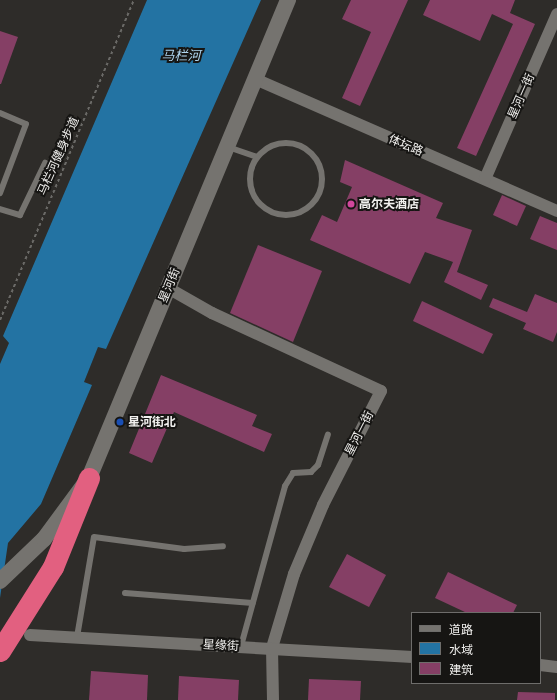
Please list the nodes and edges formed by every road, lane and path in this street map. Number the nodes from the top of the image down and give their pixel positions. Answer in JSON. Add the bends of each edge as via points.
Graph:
{"nodes":[{"id":1,"x":134,"y":0,"type":"edge"},
{"id":2,"x":288,"y":0,"type":"edge"},
{"id":3,"x":557,"y":14,"type":"edge"},
{"id":4,"x":255,"y":79,"type":"junction"},
{"id":5,"x":0,"y":113,"type":"edge"},
{"id":6,"x":227,"y":147,"type":"junction"},
{"id":7,"x":257,"y":157,"type":"junction"},
{"id":8,"x":45,"y":163,"type":"dead end"},
{"id":9,"x":485,"y":179,"type":"junction"},
{"id":10,"x":0,"y":193,"type":"edge"},
{"id":11,"x":0,"y":209,"type":"edge"},
{"id":12,"x":557,"y":211,"type":"edge"},
{"id":13,"x":168,"y":288,"type":"junction"},
{"id":14,"x":0,"y":320,"type":"edge"},
{"id":15,"x":328,"y":435,"type":"dead end"},
{"id":16,"x":89,"y":478,"type":"junction"},
{"id":17,"x":222,"y":546,"type":"dead end"},
{"id":18,"x":0,"y":581,"type":"edge"},
{"id":19,"x":125,"y":592,"type":"dead end"},
{"id":20,"x":253,"y":603,"type":"junction"},
{"id":21,"x":30,"y":635,"type":"dead end"},
{"id":22,"x":77,"y":637,"type":"junction"},
{"id":23,"x":240,"y":646,"type":"junction"},
{"id":24,"x":272,"y":648,"type":"junction"},
{"id":25,"x":0,"y":651,"type":"edge"},
{"id":26,"x":411,"y":657,"type":"edge"},
{"id":27,"x":541,"y":665,"type":"edge"},
{"id":28,"x":557,"y":666,"type":"edge"},
{"id":29,"x":273,"y":700,"type":"edge"}],
"edges":[{"from":1,"to":14,"type":"path","name":"马栏河健身步道"},
{"from":2,"to":4,"type":"main road","name":"星河街"},
{"from":3,"to":9,"type":"street","name":"星河一街"},
{"from":4,"to":6,"type":"main road","name":"星河街"},
{"from":4,"to":9,"type":"street","name":"体坛路"},
{"from":5,"to":10,"type":"lane","via":[[26,124]]},
{"from":6,"to":7,"type":"lane"},
{"from":6,"to":13,"type":"main road","name":"星河街"},
{"from":7,"to":7,"type":"lane","via":[[277,144],[289,143],[306,149],[318,162],[322,174],[317,197],[310,206],[294,214],[276,214],[256,201],[250,185],[251,167]]},
{"from":8,"to":11,"type":"lane","via":[[20,215]]},
{"from":9,"to":12,"type":"street","name":"体坛路"},
{"from":13,"to":16,"type":"main road","name":"星河街"},
{"from":13,"to":24,"type":"street","name":"星河一街","via":[[212,313],[381,392],[323,505],[294,574]]},
{"from":15,"to":20,"type":"lane","via":[[318,465],[311,472],[293,473],[285,486]]},
{"from":16,"to":18,"type":"main road","name":"星河街","via":[[28,557]]},
{"from":16,"to":25,"type":"highway","via":[[53,567]]},
{"from":17,"to":22,"type":"lane","via":[[184,548],[94,537]]},
{"from":19,"to":20,"type":"lane"},
{"from":20,"to":23,"type":"lane"},
{"from":21,"to":22,"type":"street","name":"星缘街"},
{"from":22,"to":23,"type":"street","name":"星缘街"},
{"from":23,"to":24,"type":"street","name":"星缘街"},
{"from":24,"to":26,"type":"street","name":"星缘街"},
{"from":24,"to":29,"type":"street","name":"星河一街"},
{"from":27,"to":28,"type":"street"}]}
